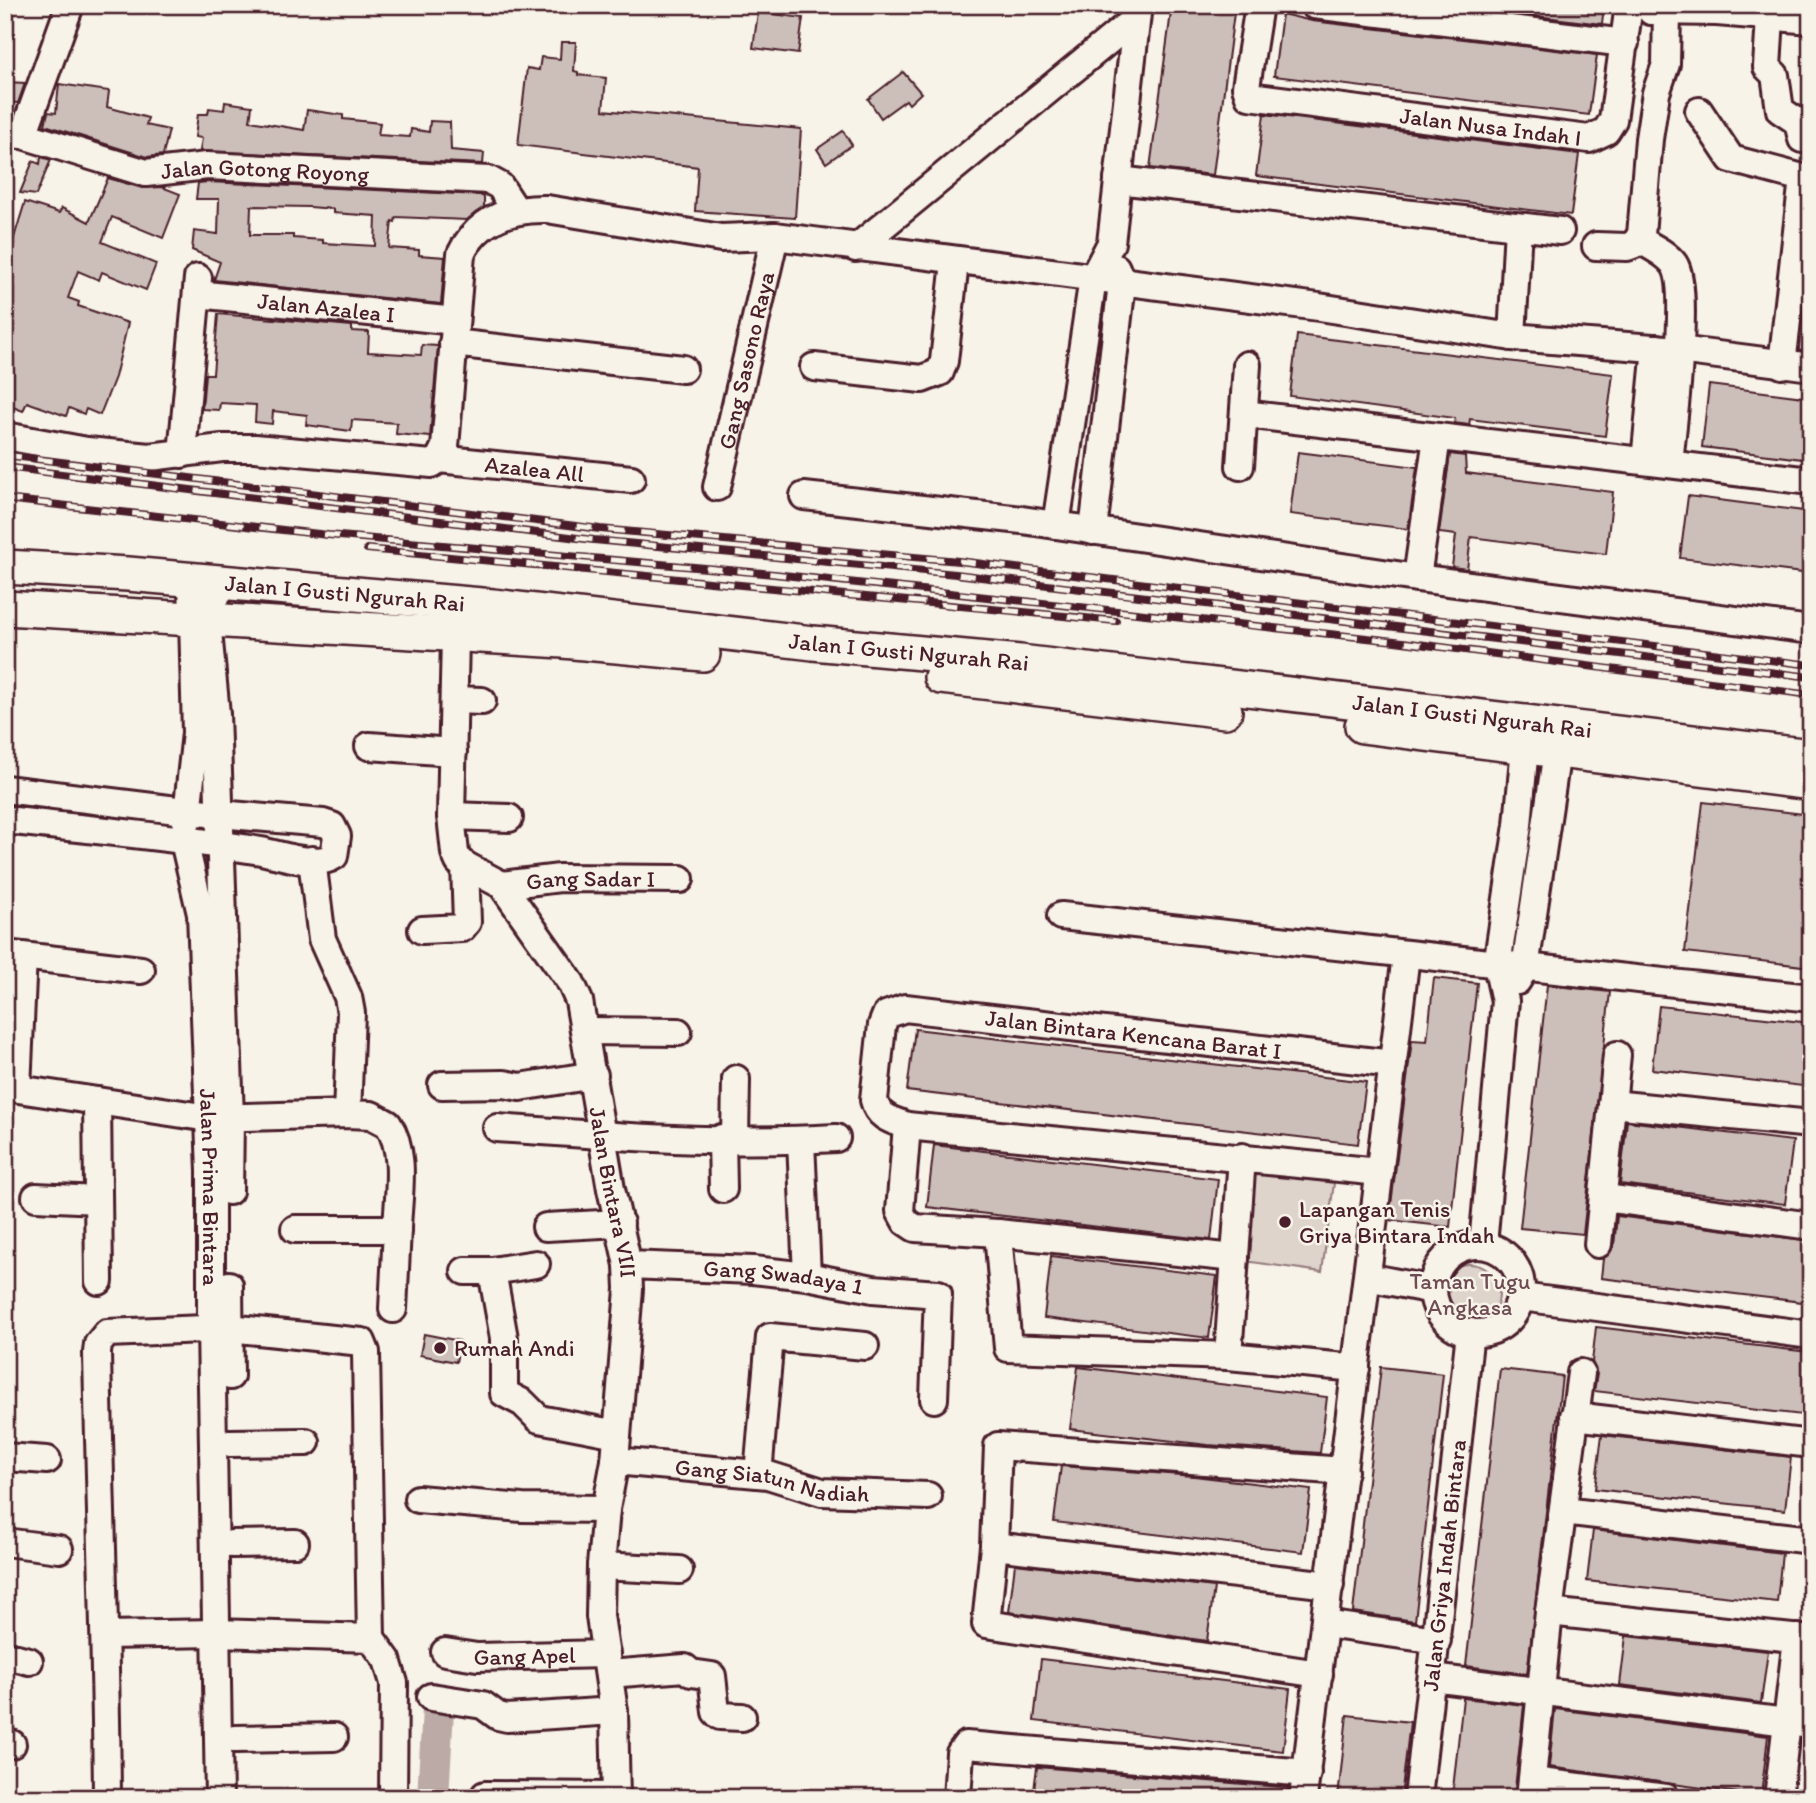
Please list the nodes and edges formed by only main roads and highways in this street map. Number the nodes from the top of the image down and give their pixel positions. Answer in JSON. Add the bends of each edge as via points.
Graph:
{"nodes":[{"id":1,"x":5,"y":567,"type":"edge"},
{"id":2,"x":5,"y":608,"type":"edge"},
{"id":3,"x":1319,"y":710,"type":"junction"},
{"id":4,"x":1811,"y":756,"type":"edge"},
{"id":5,"x":1758,"y":764,"type":"junction"},
{"id":6,"x":1811,"y":783,"type":"edge"}],
"edges":[{"from":1,"to":3,"type":"main road","name":"Jalan I Gusti Ngurah Rai","via":[[492,606],[1020,662]]},
{"from":2,"to":3,"type":"main road","name":"Jalan I Gusti Ngurah Rai","via":[[564,641]]},
{"from":3,"to":5,"type":"main road","name":"Jalan I Gusti Ngurah Rai"},
{"from":3,"to":5,"type":"main road","name":"Jalan I Gusti Ngurah Rai","via":[[1557,751]]},
{"from":4,"to":5,"type":"main road","name":"Jalan I Gusti Ngurah Rai"},
{"from":5,"to":6,"type":"main road","name":"Jalan I Gusti Ngurah Rai"}]}
